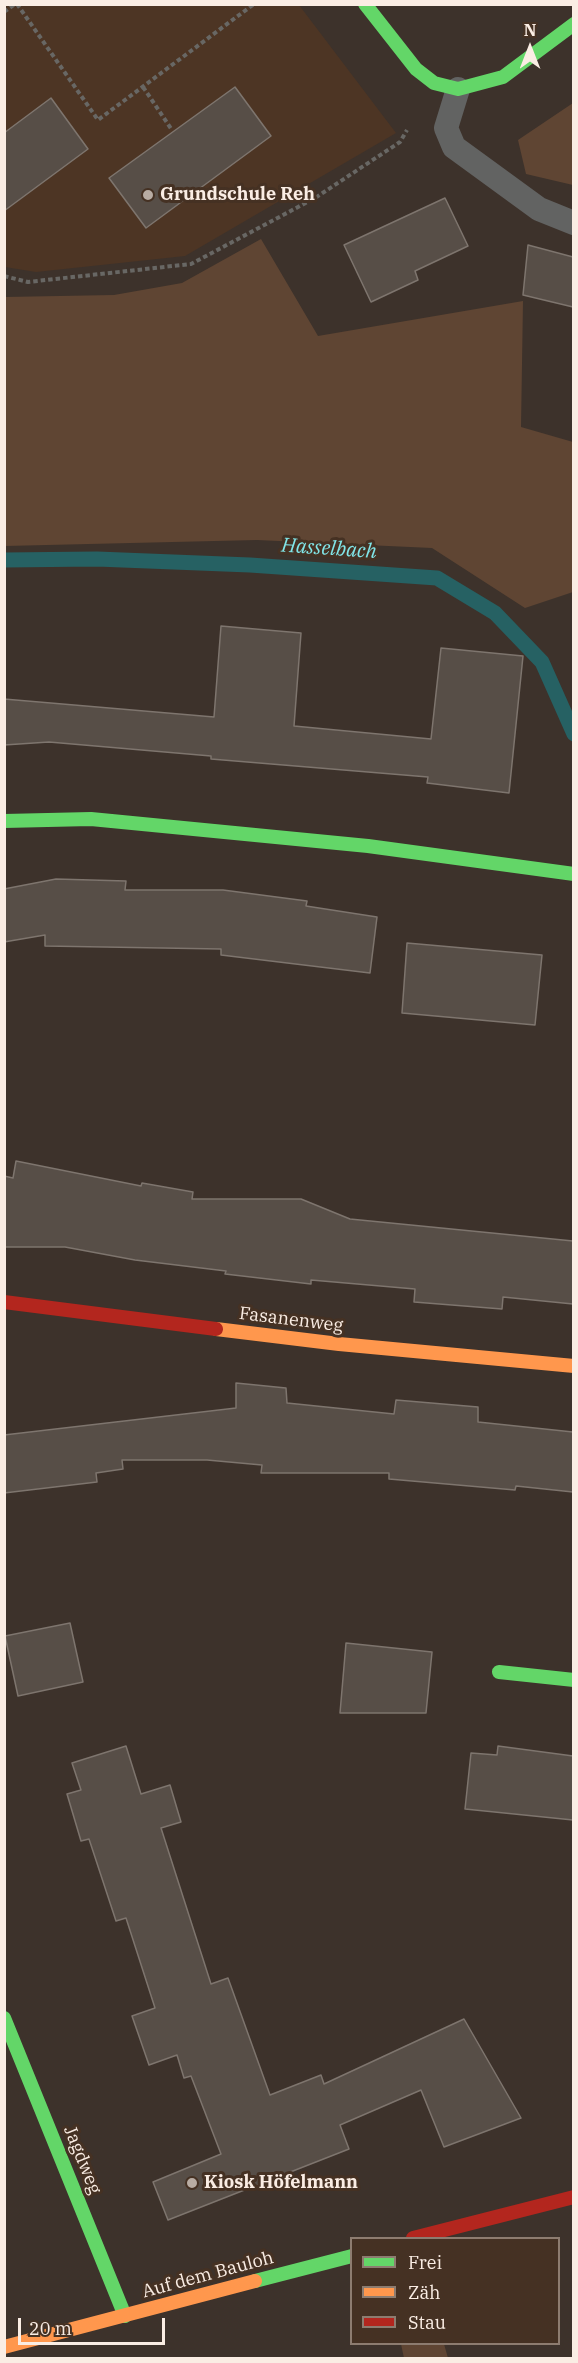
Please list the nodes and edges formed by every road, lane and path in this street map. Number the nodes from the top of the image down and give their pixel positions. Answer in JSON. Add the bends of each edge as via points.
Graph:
{"nodes":[{"id":1,"x":16,"y":4,"type":"edge"},
{"id":2,"x":254,"y":4,"type":"edge"},
{"id":3,"x":365,"y":4,"type":"edge"},
{"id":4,"x":4,"y":12,"type":"edge"},
{"id":5,"x":573,"y":24,"type":"edge"},
{"id":6,"x":434,"y":83,"type":"junction"},
{"id":7,"x":143,"y":87,"type":"junction"},
{"id":8,"x":458,"y":89,"type":"junction"},
{"id":9,"x":172,"y":130,"type":"dead end"},
{"id":10,"x":573,"y":223,"type":"edge"},
{"id":11,"x":4,"y":276,"type":"edge"},
{"id":12,"x":4,"y":821,"type":"edge"},
{"id":13,"x":573,"y":874,"type":"edge"},
{"id":14,"x":4,"y":1302,"type":"edge"},
{"id":15,"x":573,"y":1366,"type":"edge"},
{"id":16,"x":499,"y":1672,"type":"dead end"},
{"id":17,"x":573,"y":1680,"type":"edge"},
{"id":18,"x":4,"y":2018,"type":"edge"},
{"id":19,"x":573,"y":2197,"type":"edge"},
{"id":20,"x":417,"y":2237,"type":"edge"},
{"id":21,"x":350,"y":2256,"type":"edge"},
{"id":22,"x":125,"y":2316,"type":"junction"},
{"id":23,"x":4,"y":2347,"type":"edge"}],
"edges":[{"from":1,"to":4,"type":"path"},
{"from":1,"to":7,"type":"path","via":[[98,120]]},
{"from":2,"to":7,"type":"path"},
{"from":3,"to":6,"type":"street","via":[[416,69]]},
{"from":5,"to":8,"type":"street","via":[[504,77]]},
{"from":6,"to":8,"type":"street"},
{"from":6,"to":11,"type":"path","via":[[400,142],[315,198],[191,264],[28,282]]},
{"from":7,"to":9,"type":"path"},
{"from":8,"to":10,"type":"lane","via":[[446,128],[454,147],[539,209]]},
{"from":12,"to":13,"type":"street","via":[[91,819],[174,826],[368,846]]},
{"from":14,"to":15,"type":"street","name":"Fasanenweg","via":[[339,1344]]},
{"from":16,"to":17,"type":"street"},
{"from":18,"to":22,"type":"street","name":"Jagdweg"},
{"from":19,"to":20,"type":"street"},
{"from":21,"to":22,"type":"street","name":"Auf dem Bauloh"},
{"from":22,"to":23,"type":"street","name":"Auf dem Bauloh"}]}
